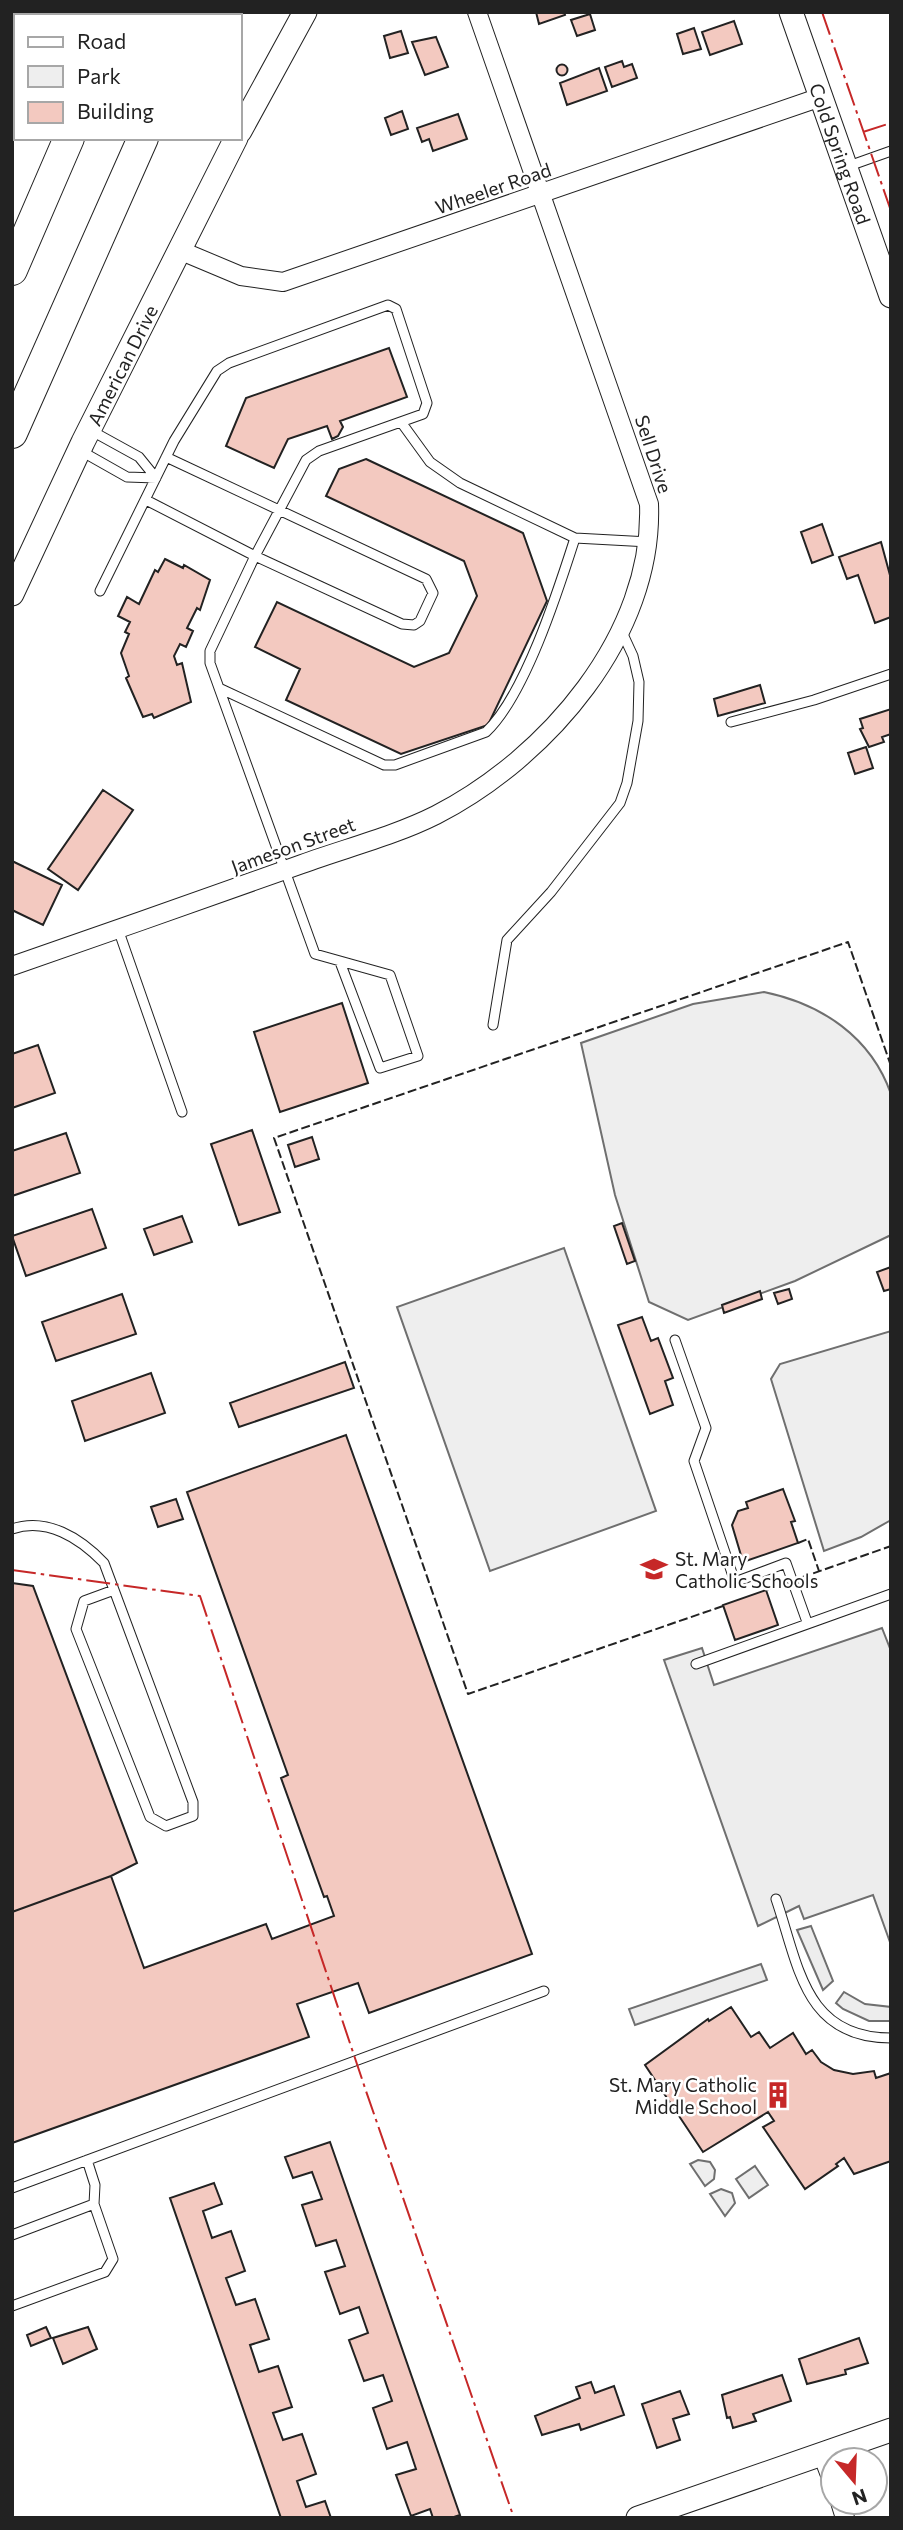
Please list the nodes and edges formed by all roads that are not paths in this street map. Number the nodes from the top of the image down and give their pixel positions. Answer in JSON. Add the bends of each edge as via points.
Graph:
{"nodes":[{"id":1,"x":305,"y":12,"type":"edge"},
{"id":2,"x":477,"y":12,"type":"edge"},
{"id":3,"x":791,"y":12,"type":"edge"},
{"id":4,"x":821,"y":97,"type":"junction"},
{"id":5,"x":242,"y":127,"type":"edge"},
{"id":6,"x":68,"y":140,"type":"edge"},
{"id":7,"x":142,"y":140,"type":"edge"},
{"id":8,"x":235,"y":140,"type":"edge"},
{"id":9,"x":891,"y":151,"type":"edge"},
{"id":10,"x":846,"y":167,"type":"junction"},
{"id":11,"x":541,"y":193,"type":"junction"},
{"id":12,"x":179,"y":250,"type":"junction"},
{"id":13,"x":12,"y":270,"type":"edge"},
{"id":14,"x":891,"y":296,"type":"edge"},
{"id":15,"x":401,"y":422,"type":"junction"},
{"id":16,"x":90,"y":430,"type":"junction"},
{"id":17,"x":12,"y":433,"type":"edge"},
{"id":18,"x":80,"y":451,"type":"junction"},
{"id":19,"x":166,"y":457,"type":"junction"},
{"id":20,"x":156,"y":478,"type":"junction"},
{"id":21,"x":146,"y":500,"type":"junction"},
{"id":22,"x":279,"y":510,"type":"junction"},
{"id":23,"x":575,"y":538,"type":"junction"},
{"id":24,"x":649,"y":542,"type":"junction"},
{"id":25,"x":255,"y":556,"type":"junction"},
{"id":26,"x":100,"y":591,"type":"dead end"},
{"id":27,"x":12,"y":594,"type":"edge"},
{"id":28,"x":620,"y":629,"type":"junction"},
{"id":29,"x":891,"y":674,"type":"edge"},
{"id":30,"x":219,"y":688,"type":"junction"},
{"id":31,"x":561,"y":717,"type":"joint"},
{"id":32,"x":731,"y":722,"type":"dead end"},
{"id":33,"x":283,"y":871,"type":"junction"},
{"id":34,"x":118,"y":929,"type":"junction"},
{"id":35,"x":340,"y":962,"type":"junction"},
{"id":36,"x":12,"y":966,"type":"edge"},
{"id":37,"x":493,"y":1025,"type":"dead end"},
{"id":38,"x":182,"y":1112,"type":"dead end"},
{"id":39,"x":675,"y":1339,"type":"dead end"},
{"id":40,"x":12,"y":1529,"type":"edge"},
{"id":41,"x":114,"y":1590,"type":"junction"},
{"id":42,"x":891,"y":1594,"type":"edge"},
{"id":43,"x":807,"y":1622,"type":"junction"},
{"id":44,"x":696,"y":1664,"type":"dead end"},
{"id":45,"x":776,"y":1899,"type":"dead end"},
{"id":46,"x":544,"y":1991,"type":"dead end"},
{"id":47,"x":891,"y":2038,"type":"edge"},
{"id":48,"x":87,"y":2160,"type":"junction"},
{"id":49,"x":12,"y":2188,"type":"edge"},
{"id":50,"x":94,"y":2204,"type":"junction"},
{"id":51,"x":12,"y":2235,"type":"edge"},
{"id":52,"x":12,"y":2306,"type":"edge"},
{"id":53,"x":891,"y":2430,"type":"edge"},
{"id":54,"x":845,"y":2446,"type":"edge"},
{"id":55,"x":819,"y":2455,"type":"edge"},
{"id":56,"x":638,"y":2518,"type":"edge"}],
"edges":[{"from":1,"to":5,"type":"street"},
{"from":2,"to":11,"type":"street","name":"Sell Drive"},
{"from":3,"to":4,"type":"street","name":"Cold Spring Road"},
{"from":4,"to":10,"type":"street","name":"Cold Spring Road"},
{"from":4,"to":11,"type":"street","name":"Wheeler Road"},
{"from":6,"to":13,"type":"highway"},
{"from":7,"to":17,"type":"highway"},
{"from":8,"to":12,"type":"street","name":"American Drive"},
{"from":9,"to":10,"type":"lane"},
{"from":10,"to":14,"type":"street","name":"Cold Spring Road"},
{"from":11,"to":12,"type":"street","name":"Wheeler Road","via":[[283,282],[241,276]]},
{"from":11,"to":24,"type":"street","name":"Sell Drive","via":[[642,478],[649,504]]},
{"from":12,"to":16,"type":"street","name":"American Drive"},
{"from":15,"to":19,"type":"lane","via":[[423,414],[427,402],[396,309],[388,305],[217,371]]},
{"from":15,"to":22,"type":"lane","via":[[319,451],[306,460]]},
{"from":15,"to":23,"type":"lane","via":[[430,463],[460,483]]},
{"from":16,"to":18,"type":"street","name":"American Drive"},
{"from":16,"to":20,"type":"lane","via":[[139,457]]},
{"from":18,"to":20,"type":"lane","via":[[127,477]]},
{"from":18,"to":27,"type":"street","name":"American Drive"},
{"from":19,"to":20,"type":"lane"},
{"from":19,"to":22,"type":"lane"},
{"from":20,"to":21,"type":"lane"},
{"from":21,"to":25,"type":"lane"},
{"from":21,"to":26,"type":"lane"},
{"from":22,"to":25,"type":"lane"},
{"from":22,"to":25,"type":"lane","via":[[426,579],[433,593],[420,621],[402,624]]},
{"from":23,"to":24,"type":"lane"},
{"from":23,"to":30,"type":"lane","via":[[525,669],[486,732],[384,765]]},
{"from":24,"to":28,"type":"street","name":"Sell Drive"},
{"from":25,"to":30,"type":"lane","via":[[210,651]]},
{"from":28,"to":31,"type":"street","name":"Sell Drive","via":[[588,684]]},
{"from":28,"to":37,"type":"lane","via":[[639,682],[638,721],[627,783],[620,803],[507,940]]},
{"from":29,"to":32,"type":"lane"},
{"from":30,"to":33,"type":"lane"},
{"from":31,"to":33,"type":"street","name":"Jameson Street","via":[[503,772],[434,816]]},
{"from":33,"to":34,"type":"street","name":"Jameson Street"},
{"from":33,"to":35,"type":"lane","via":[[315,954]]},
{"from":34,"to":36,"type":"street","name":"Jameson Street"},
{"from":34,"to":38,"type":"lane"},
{"from":35,"to":35,"type":"lane","via":[[380,1068],[418,1056],[390,975]]},
{"from":39,"to":43,"type":"lane","via":[[706,1428],[694,1461],[734,1582],[786,1563]]},
{"from":40,"to":41,"type":"lane","via":[[26,1524],[76,1536],[104,1563]]},
{"from":41,"to":41,"type":"lane","via":[[192,1801],[193,1816],[166,1826],[150,1817],[76,1629],[84,1601]]},
{"from":42,"to":43,"type":"lane"},
{"from":43,"to":44,"type":"lane"},
{"from":45,"to":47,"type":"lane","via":[[814,2005],[853,2033]]},
{"from":46,"to":48,"type":"lane"},
{"from":48,"to":49,"type":"lane"},
{"from":48,"to":50,"type":"lane"},
{"from":50,"to":51,"type":"lane"},
{"from":50,"to":52,"type":"lane","via":[[113,2259],[105,2272]]},
{"from":53,"to":54,"type":"street"},
{"from":55,"to":56,"type":"street"}]}
